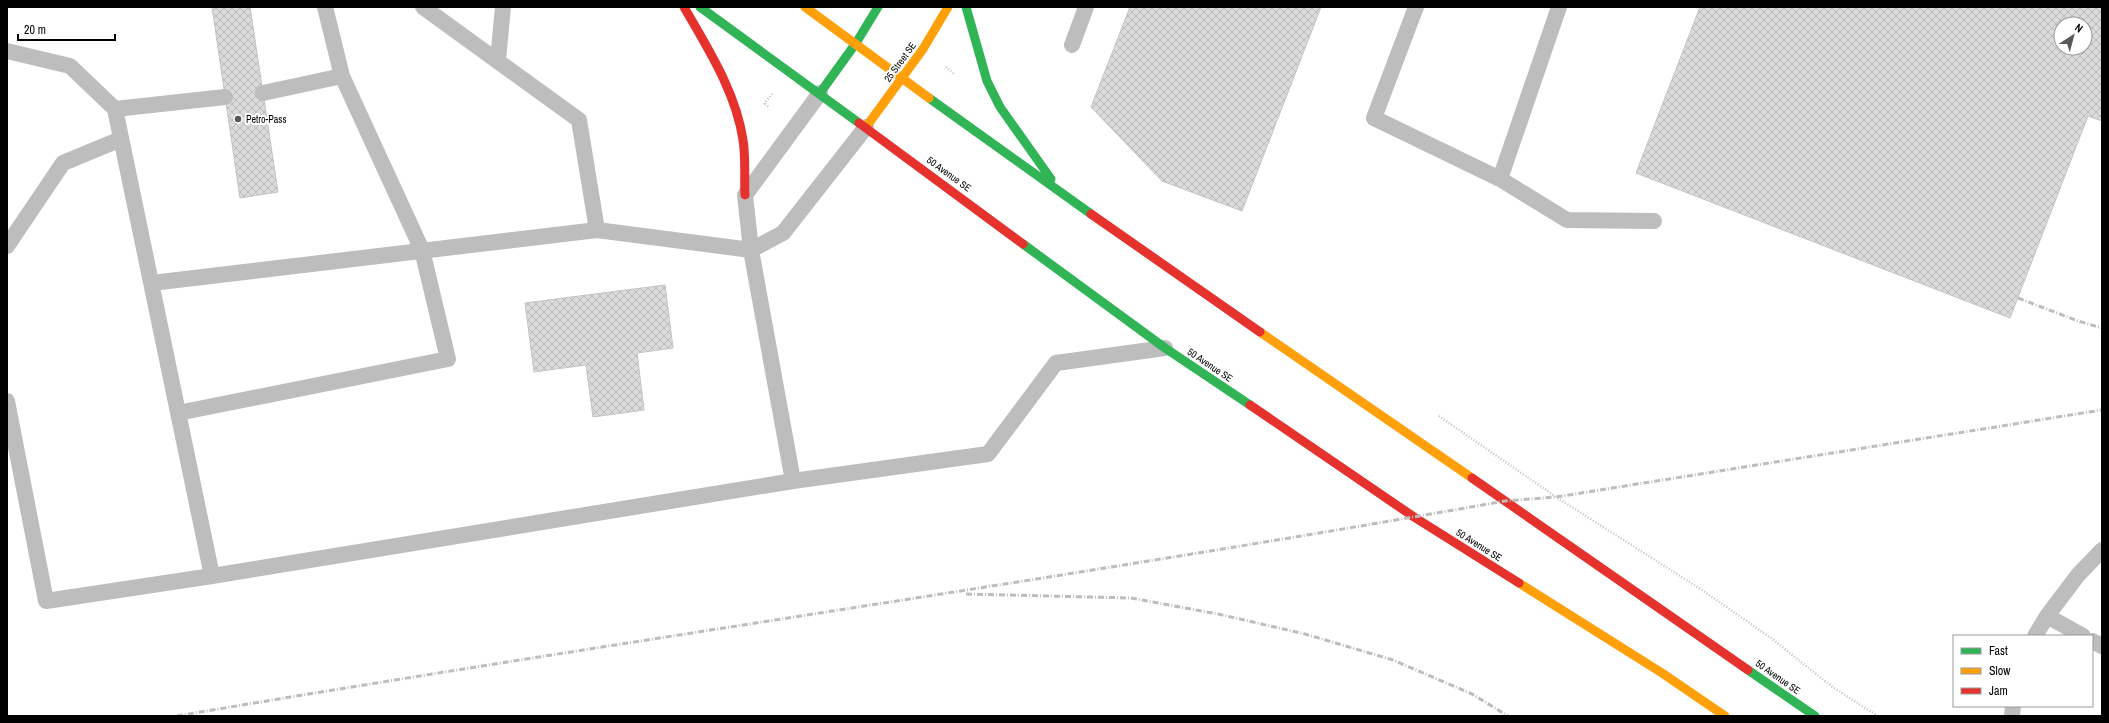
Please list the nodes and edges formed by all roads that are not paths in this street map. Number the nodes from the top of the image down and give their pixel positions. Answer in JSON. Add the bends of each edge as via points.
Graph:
{"nodes":[{"id":1,"x":325,"y":7,"type":"edge"},
{"id":2,"x":423,"y":7,"type":"edge"},
{"id":3,"x":504,"y":7,"type":"edge"},
{"id":4,"x":684,"y":7,"type":"edge"},
{"id":5,"x":700,"y":7,"type":"edge"},
{"id":6,"x":805,"y":7,"type":"edge"},
{"id":7,"x":878,"y":7,"type":"edge"},
{"id":8,"x":948,"y":7,"type":"edge"},
{"id":9,"x":966,"y":7,"type":"edge"},
{"id":10,"x":1086,"y":7,"type":"edge"},
{"id":11,"x":1416,"y":7,"type":"edge"},
{"id":12,"x":1559,"y":7,"type":"edge"},
{"id":13,"x":856,"y":43,"type":"junction"},
{"id":14,"x":1072,"y":45,"type":"dead end"},
{"id":15,"x":7,"y":51,"type":"edge"},
{"id":16,"x":498,"y":60,"type":"junction"},
{"id":17,"x":342,"y":76,"type":"junction"},
{"id":18,"x":902,"y":78,"type":"junction"},
{"id":19,"x":263,"y":93,"type":"dead end"},
{"id":20,"x":820,"y":93,"type":"junction"},
{"id":21,"x":225,"y":98,"type":"dead end"},
{"id":22,"x":115,"y":109,"type":"junction"},
{"id":23,"x":866,"y":127,"type":"junction"},
{"id":24,"x":121,"y":139,"type":"junction"},
{"id":25,"x":1500,"y":179,"type":"junction"},
{"id":26,"x":1060,"y":193,"type":"junction"},
{"id":27,"x":745,"y":195,"type":"junction"},
{"id":28,"x":1654,"y":221,"type":"dead end"},
{"id":29,"x":597,"y":230,"type":"junction"},
{"id":30,"x":7,"y":246,"type":"edge"},
{"id":31,"x":422,"y":250,"type":"junction"},
{"id":32,"x":751,"y":250,"type":"junction"},
{"id":33,"x":152,"y":283,"type":"junction"},
{"id":34,"x":1165,"y":348,"type":"junction"},
{"id":35,"x":7,"y":401,"type":"edge"},
{"id":36,"x":178,"y":413,"type":"junction"},
{"id":37,"x":793,"y":481,"type":"junction"},
{"id":38,"x":2102,"y":550,"type":"edge"},
{"id":39,"x":212,"y":576,"type":"junction"},
{"id":40,"x":2047,"y":616,"type":"junction"},
{"id":41,"x":2036,"y":635,"type":"edge"},
{"id":42,"x":2081,"y":635,"type":"edge"},
{"id":43,"x":2093,"y":642,"type":"edge"},
{"id":44,"x":2102,"y":646,"type":"edge"},
{"id":45,"x":1725,"y":716,"type":"edge"},
{"id":46,"x":1815,"y":716,"type":"edge"}],
"edges":[{"from":1,"to":17,"type":"lane"},
{"from":2,"to":16,"type":"lane"},
{"from":3,"to":16,"type":"lane"},
{"from":4,"to":27,"type":"street","via":[[715,60],[734,107],[743,140]]},
{"from":5,"to":20,"type":"street","name":"50 Avenue SE"},
{"from":6,"to":13,"type":"street","name":"50 Avenue SE"},
{"from":7,"to":13,"type":"street"},
{"from":8,"to":18,"type":"street","name":"25 Street SE"},
{"from":9,"to":26,"type":"street","via":[[987,81],[1000,107]]},
{"from":10,"to":14,"type":"lane"},
{"from":11,"to":25,"type":"lane","via":[[1374,118]]},
{"from":12,"to":25,"type":"lane"},
{"from":13,"to":18,"type":"street","name":"50 Avenue SE"},
{"from":13,"to":20,"type":"street"},
{"from":15,"to":22,"type":"lane","via":[[70,66]]},
{"from":16,"to":29,"type":"lane","via":[[579,120]]},
{"from":17,"to":19,"type":"lane"},
{"from":17,"to":31,"type":"lane"},
{"from":18,"to":23,"type":"street","name":"25 Street SE"},
{"from":18,"to":26,"type":"street","name":"50 Avenue SE"},
{"from":20,"to":23,"type":"street","name":"50 Avenue SE"},
{"from":20,"to":27,"type":"lane"},
{"from":21,"to":22,"type":"lane"},
{"from":22,"to":24,"type":"lane"},
{"from":23,"to":32,"type":"lane","via":[[784,233]]},
{"from":23,"to":34,"type":"street","name":"50 Avenue SE"},
{"from":24,"to":30,"type":"lane","via":[[63,163]]},
{"from":24,"to":33,"type":"lane"},
{"from":25,"to":28,"type":"lane","via":[[1567,220]]},
{"from":26,"to":46,"type":"street","name":"50 Avenue SE"},
{"from":27,"to":32,"type":"lane"},
{"from":29,"to":31,"type":"lane"},
{"from":29,"to":32,"type":"lane"},
{"from":31,"to":33,"type":"lane"},
{"from":31,"to":36,"type":"lane","via":[[448,359]]},
{"from":32,"to":37,"type":"lane"},
{"from":33,"to":36,"type":"lane"},
{"from":34,"to":37,"type":"lane","via":[[1056,363],[988,454]]},
{"from":34,"to":45,"type":"street","name":"50 Avenue SE","via":[[1414,517],[1662,673]]},
{"from":35,"to":39,"type":"lane","via":[[46,601]]},
{"from":36,"to":39,"type":"lane"},
{"from":37,"to":39,"type":"lane"},
{"from":38,"to":40,"type":"lane","via":[[2078,575]]},
{"from":40,"to":41,"type":"lane"},
{"from":40,"to":42,"type":"lane"},
{"from":43,"to":44,"type":"lane"}]}
